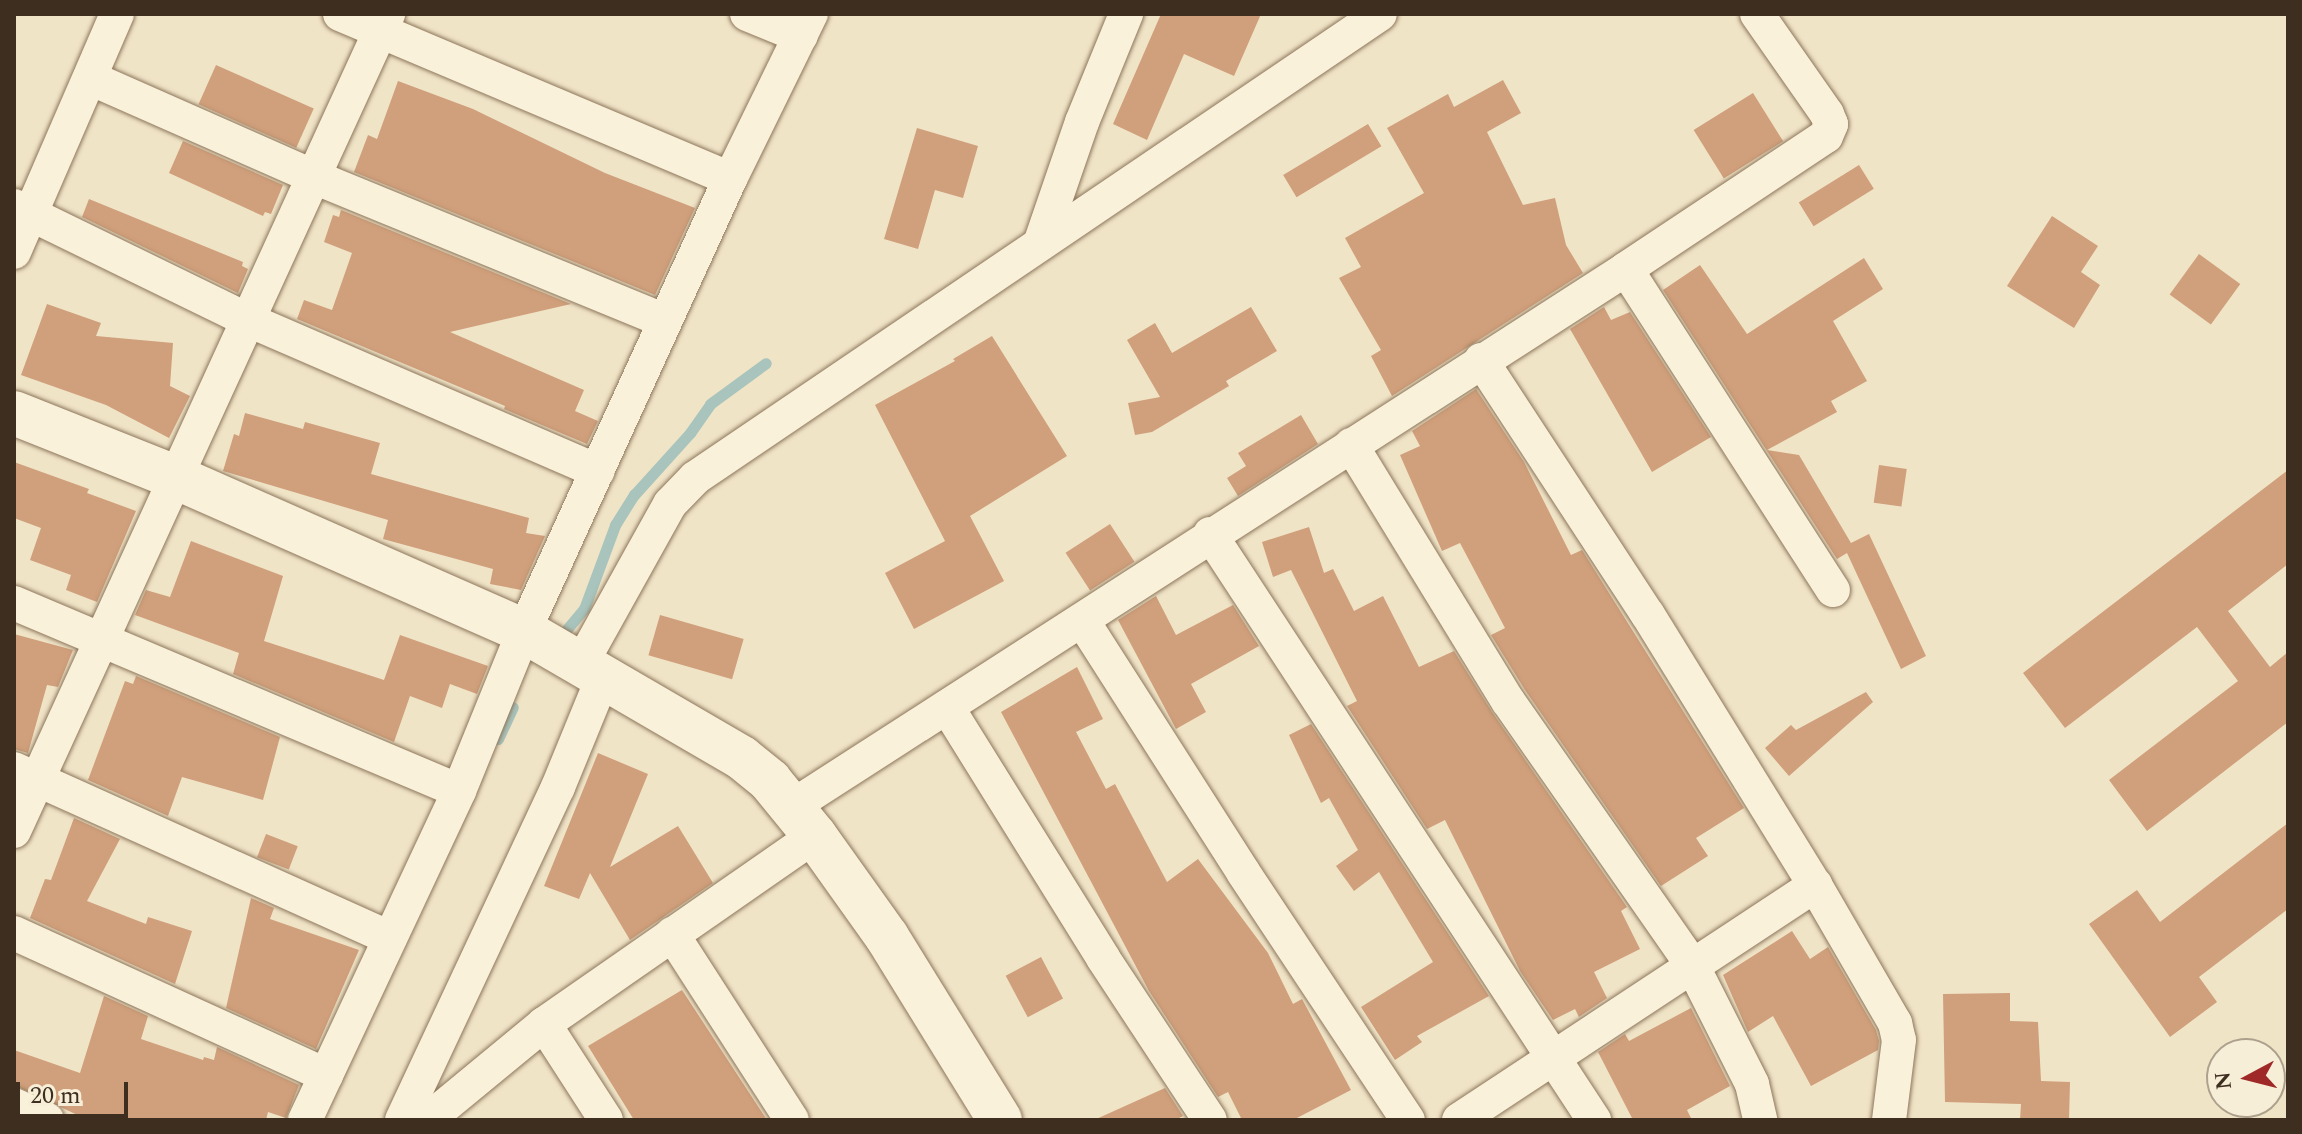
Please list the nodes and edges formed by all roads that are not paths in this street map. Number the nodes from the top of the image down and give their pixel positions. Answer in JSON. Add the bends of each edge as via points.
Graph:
{"nodes":[{"id":1,"x":117,"y":14,"type":"edge"},
{"id":2,"x":340,"y":14,"type":"edge"},
{"id":3,"x":747,"y":14,"type":"edge"},
{"id":4,"x":1126,"y":14,"type":"edge"},
{"id":5,"x":1380,"y":14,"type":"edge"},
{"id":6,"x":1757,"y":14,"type":"edge"},
{"id":7,"x":384,"y":23,"type":"edge"},
{"id":8,"x":806,"y":25,"type":"edge"},
{"id":9,"x":90,"y":78,"type":"junction"},
{"id":10,"x":314,"y":177,"type":"junction"},
{"id":11,"x":730,"y":179,"type":"junction"},
{"id":12,"x":23,"y":210,"type":"edge"},
{"id":13,"x":1041,"y":241,"type":"junction"},
{"id":14,"x":14,"y":252,"type":"edge"},
{"id":15,"x":1626,"y":269,"type":"junction"},
{"id":16,"x":246,"y":319,"type":"junction"},
{"id":17,"x":665,"y":321,"type":"junction"},
{"id":18,"x":1481,"y":360,"type":"junction"},
{"id":19,"x":14,"y":413,"type":"edge"},
{"id":20,"x":1351,"y":445,"type":"junction"},
{"id":21,"x":598,"y":471,"type":"junction"},
{"id":22,"x":175,"y":477,"type":"junction"},
{"id":23,"x":1210,"y":534,"type":"junction"},
{"id":24,"x":1833,"y":590,"type":"dead end"},
{"id":25,"x":14,"y":603,"type":"edge"},
{"id":26,"x":1082,"y":620,"type":"junction"},
{"id":27,"x":524,"y":631,"type":"junction"},
{"id":28,"x":102,"y":639,"type":"junction"},
{"id":29,"x":593,"y":669,"type":"junction"},
{"id":30,"x":947,"y":707,"type":"junction"},
{"id":31,"x":25,"y":774,"type":"edge"},
{"id":32,"x":459,"y":791,"type":"junction"},
{"id":33,"x":803,"y":821,"type":"junction"},
{"id":34,"x":14,"y":831,"type":"edge"},
{"id":35,"x":1815,"y":885,"type":"junction"},
{"id":36,"x":14,"y":933,"type":"edge"},
{"id":37,"x":672,"y":934,"type":"junction"},
{"id":38,"x":390,"y":938,"type":"junction"},
{"id":39,"x":1692,"y":965,"type":"junction"},
{"id":40,"x":544,"y":1024,"type":"junction"},
{"id":41,"x":1555,"y":1057,"type":"junction"},
{"id":42,"x":326,"y":1075,"type":"junction"},
{"id":43,"x":14,"y":1105,"type":"edge"},
{"id":44,"x":419,"y":1114,"type":"edge"},
{"id":45,"x":47,"y":1120,"type":"edge"},
{"id":46,"x":305,"y":1120,"type":"edge"},
{"id":47,"x":606,"y":1120,"type":"edge"},
{"id":48,"x":792,"y":1120,"type":"edge"},
{"id":49,"x":1000,"y":1120,"type":"edge"},
{"id":50,"x":1210,"y":1120,"type":"edge"},
{"id":51,"x":1408,"y":1120,"type":"edge"},
{"id":52,"x":1459,"y":1120,"type":"edge"},
{"id":53,"x":1594,"y":1120,"type":"edge"},
{"id":54,"x":1760,"y":1120,"type":"edge"},
{"id":55,"x":1889,"y":1120,"type":"edge"}],
"edges":[{"from":1,"to":9,"type":"street"},
{"from":2,"to":7,"type":"street"},
{"from":3,"to":8,"type":"street"},
{"from":4,"to":13,"type":"street"},
{"from":5,"to":13,"type":"street"},
{"from":6,"to":15,"type":"street","via":[[1827,114],[1831,124],[1826,136]]},
{"from":7,"to":10,"type":"street"},
{"from":7,"to":11,"type":"street"},
{"from":8,"to":11,"type":"street"},
{"from":9,"to":10,"type":"street"},
{"from":9,"to":12,"type":"street"},
{"from":10,"to":16,"type":"street"},
{"from":10,"to":17,"type":"street"},
{"from":11,"to":17,"type":"street"},
{"from":12,"to":14,"type":"street"},
{"from":12,"to":16,"type":"street"},
{"from":13,"to":29,"type":"street","via":[[695,478],[670,504]]},
{"from":15,"to":18,"type":"street"},
{"from":15,"to":24,"type":"street"},
{"from":16,"to":21,"type":"street"},
{"from":16,"to":22,"type":"street"},
{"from":17,"to":21,"type":"street"},
{"from":18,"to":20,"type":"street"},
{"from":18,"to":35,"type":"street","via":[[1648,615]]},
{"from":19,"to":22,"type":"street"},
{"from":20,"to":23,"type":"street"},
{"from":20,"to":39,"type":"street","via":[[1508,701]]},
{"from":21,"to":27,"type":"street"},
{"from":22,"to":27,"type":"street"},
{"from":22,"to":28,"type":"street"},
{"from":23,"to":26,"type":"street"},
{"from":23,"to":41,"type":"street"},
{"from":25,"to":28,"type":"street"},
{"from":26,"to":30,"type":"street"},
{"from":26,"to":51,"type":"street"},
{"from":27,"to":29,"type":"street"},
{"from":27,"to":32,"type":"street"},
{"from":28,"to":31,"type":"street"},
{"from":28,"to":32,"type":"street"},
{"from":29,"to":33,"type":"street","via":[[742,758],[770,781]]},
{"from":29,"to":44,"type":"street","via":[[558,787]]},
{"from":30,"to":33,"type":"street"},
{"from":30,"to":50,"type":"street"},
{"from":31,"to":34,"type":"street"},
{"from":31,"to":38,"type":"street"},
{"from":32,"to":38,"type":"street"},
{"from":33,"to":37,"type":"street"},
{"from":33,"to":49,"type":"street","via":[[887,937]]},
{"from":35,"to":39,"type":"street"},
{"from":35,"to":55,"type":"street","via":[[1899,1031]]},
{"from":36,"to":42,"type":"street"},
{"from":37,"to":40,"type":"street"},
{"from":37,"to":48,"type":"street"},
{"from":38,"to":42,"type":"street"},
{"from":39,"to":41,"type":"street"},
{"from":39,"to":54,"type":"street","via":[[1752,1084]]},
{"from":40,"to":44,"type":"street"},
{"from":40,"to":47,"type":"street"},
{"from":41,"to":52,"type":"street"},
{"from":41,"to":53,"type":"street"},
{"from":42,"to":46,"type":"street"},
{"from":43,"to":45,"type":"street"}]}
